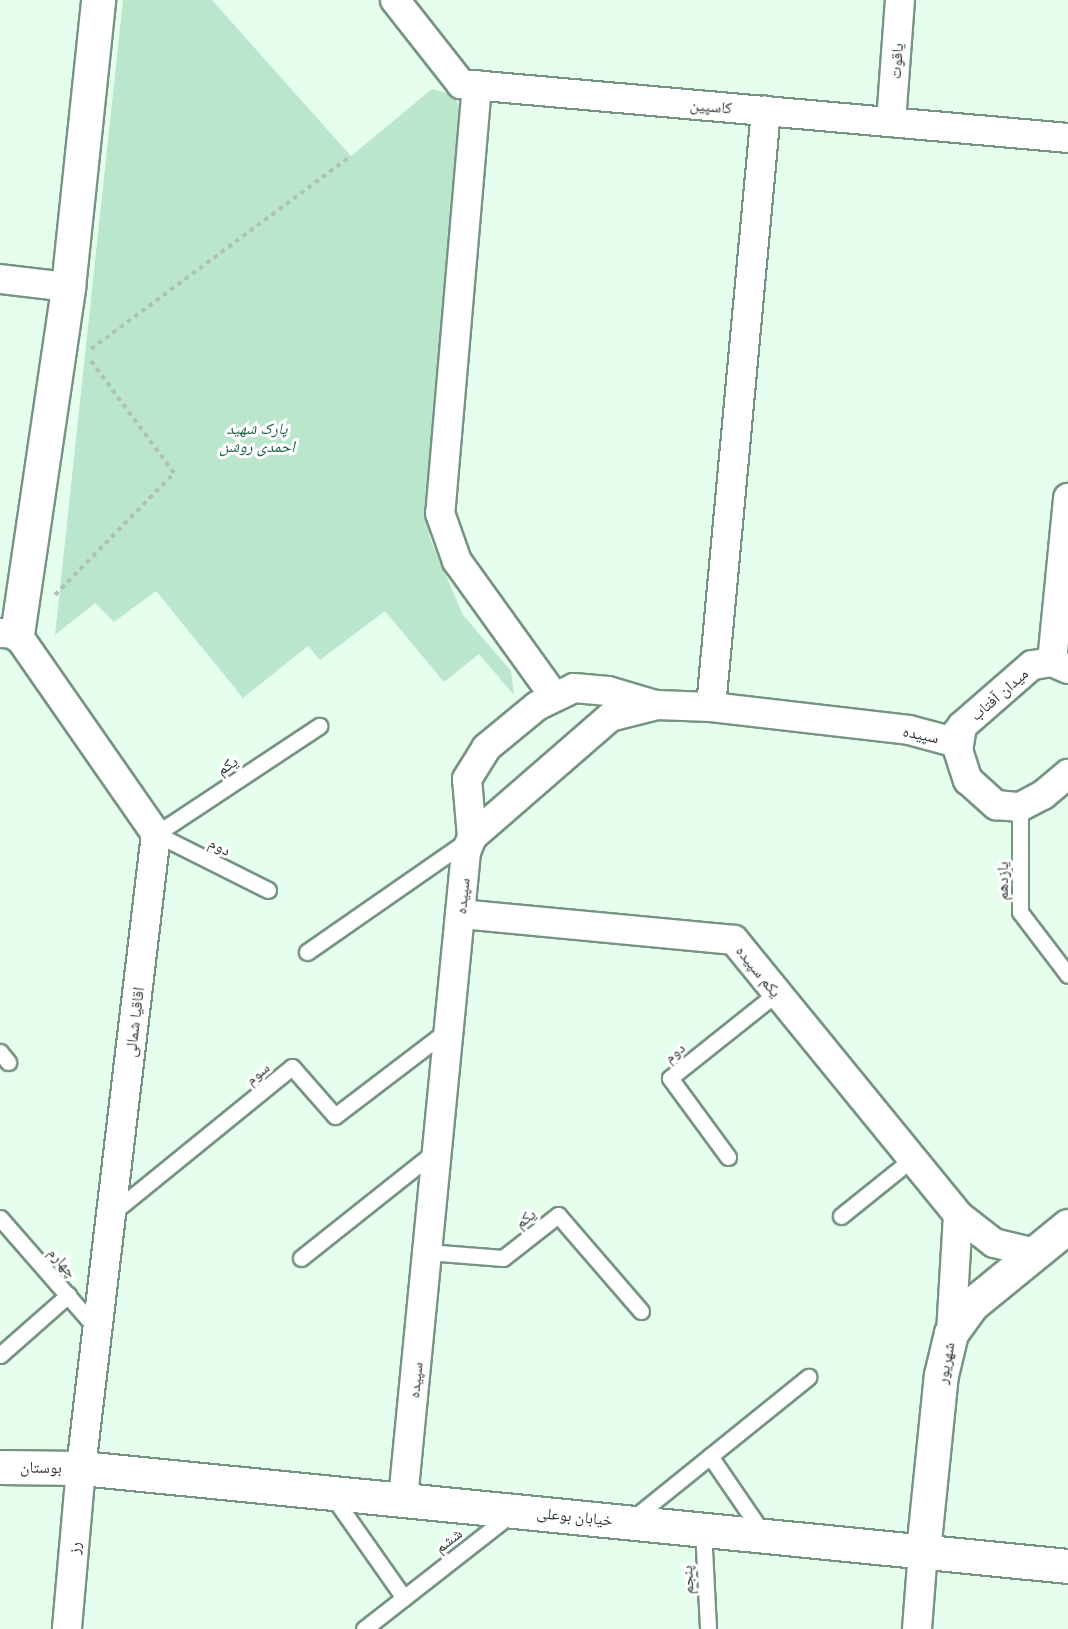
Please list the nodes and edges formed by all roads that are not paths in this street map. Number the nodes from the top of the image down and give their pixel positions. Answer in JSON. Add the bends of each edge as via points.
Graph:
{"nodes":[{"id":1,"x":98,"y":0,"type":"edge"},
{"id":2,"x":395,"y":0,"type":"edge"},
{"id":3,"x":900,"y":0,"type":"edge"},
{"id":4,"x":477,"y":85,"type":"junction"},
{"id":5,"x":766,"y":111,"type":"junction"},
{"id":6,"x":891,"y":122,"type":"junction"},
{"id":7,"x":1068,"y":138,"type":"edge"},
{"id":8,"x":0,"y":279,"type":"edge"},
{"id":9,"x":68,"y":287,"type":"junction"},
{"id":10,"x":1068,"y":498,"type":"edge"},
{"id":11,"x":8,"y":634,"type":"edge"},
{"id":12,"x":1060,"y":665,"type":"edge"},
{"id":13,"x":554,"y":696,"type":"junction"},
{"id":14,"x":657,"y":705,"type":"junction"},
{"id":15,"x":711,"y":706,"type":"junction"},
{"id":16,"x":319,"y":726,"type":"dead end"},
{"id":17,"x":962,"y":726,"type":"junction"},
{"id":18,"x":1068,"y":774,"type":"edge"},
{"id":19,"x":1020,"y":807,"type":"junction"},
{"id":20,"x":156,"y":834,"type":"junction"},
{"id":21,"x":472,"y":837,"type":"junction"},
{"id":22,"x":268,"y":890,"type":"dead end"},
{"id":23,"x":460,"y":914,"type":"junction"},
{"id":24,"x":307,"y":952,"type":"dead end"},
{"id":25,"x":1068,"y":975,"type":"edge"},
{"id":26,"x":777,"y":993,"type":"junction"},
{"id":27,"x":449,"y":1029,"type":"junction"},
{"id":28,"x":437,"y":1150,"type":"junction"},
{"id":29,"x":728,"y":1157,"type":"dead end"},
{"id":30,"x":912,"y":1158,"type":"junction"},
{"id":31,"x":111,"y":1214,"type":"junction"},
{"id":32,"x":958,"y":1215,"type":"junction"},
{"id":33,"x":841,"y":1216,"type":"dead end"},
{"id":34,"x":0,"y":1218,"type":"edge"},
{"id":35,"x":1068,"y":1226,"type":"edge"},
{"id":36,"x":427,"y":1252,"type":"junction"},
{"id":37,"x":1035,"y":1253,"type":"junction"},
{"id":38,"x":301,"y":1258,"type":"dead end"},
{"id":39,"x":68,"y":1295,"type":"junction"},
{"id":40,"x":641,"y":1311,"type":"dead end"},
{"id":41,"x":98,"y":1331,"type":"junction"},
{"id":42,"x":951,"y":1332,"type":"junction"},
{"id":43,"x":0,"y":1355,"type":"edge"},
{"id":44,"x":808,"y":1377,"type":"dead end"},
{"id":45,"x":710,"y":1456,"type":"junction"},
{"id":46,"x":0,"y":1467,"type":"edge"},
{"id":47,"x":81,"y":1468,"type":"junction"},
{"id":48,"x":330,"y":1492,"type":"junction"},
{"id":49,"x":403,"y":1499,"type":"junction"},
{"id":50,"x":515,"y":1510,"type":"junction"},
{"id":51,"x":629,"y":1522,"type":"junction"},
{"id":52,"x":703,"y":1529,"type":"junction"},
{"id":53,"x":764,"y":1535,"type":"junction"},
{"id":54,"x":923,"y":1551,"type":"junction"},
{"id":55,"x":1068,"y":1566,"type":"edge"},
{"id":56,"x":404,"y":1598,"type":"junction"},
{"id":57,"x":67,"y":1629,"type":"edge"},
{"id":58,"x":364,"y":1629,"type":"edge"},
{"id":59,"x":708,"y":1629,"type":"edge"},
{"id":60,"x":917,"y":1629,"type":"edge"}],
"edges":[{"from":1,"to":9,"type":"street"},
{"from":2,"to":4,"type":"street","name":"کاسپین","via":[[460,84]]},
{"from":3,"to":6,"type":"street","name":"یاقوت"},
{"from":4,"to":5,"type":"street","name":"کاسپین"},
{"from":4,"to":13,"type":"street","via":[[440,513],[457,561]]},
{"from":5,"to":6,"type":"street","name":"کاسپین"},
{"from":5,"to":15,"type":"street"},
{"from":6,"to":7,"type":"street","name":"کاسپین"},
{"from":8,"to":9,"type":"street"},
{"from":9,"to":11,"type":"street"},
{"from":10,"to":12,"type":"street"},
{"from":11,"to":20,"type":"street"},
{"from":12,"to":17,"type":"street","name":"میدان آفتاب","via":[[1032,665]]},
{"from":13,"to":14,"type":"street","via":[[574,688],[608,691]]},
{"from":13,"to":21,"type":"street","via":[[509,728],[475,763],[466,779]]},
{"from":14,"to":15,"type":"street","name":"سپیده"},
{"from":14,"to":21,"type":"street","name":"سپیده","via":[[610,717]]},
{"from":15,"to":17,"type":"street","name":"سپیده","via":[[909,730],[950,741]]},
{"from":16,"to":20,"type":"lane","name":"یکم"},
{"from":17,"to":19,"type":"street","name":"میدان آفتاب","via":[[958,750],[962,768],[975,790],[996,805]]},
{"from":18,"to":19,"type":"street","via":[[1043,795]]},
{"from":19,"to":25,"type":"lane","name":"یازدهم","via":[[1020,912]]},
{"from":20,"to":22,"type":"lane","name":"دوم"},
{"from":20,"to":31,"type":"street","name":"اقاقیا شمالی"},
{"from":21,"to":23,"type":"street","name":"سپیده","via":[[466,852]]},
{"from":21,"to":24,"type":"lane"},
{"from":23,"to":26,"type":"street","name":"یکم سپیده","via":[[734,940]]},
{"from":23,"to":27,"type":"street","name":"سپیده"},
{"from":26,"to":29,"type":"lane","name":"دوم","via":[[670,1078]]},
{"from":26,"to":30,"type":"street","name":"یکم سپیده"},
{"from":27,"to":28,"type":"street","name":"سپیده"},
{"from":27,"to":31,"type":"lane","name":"سوم","via":[[335,1116],[292,1067]]},
{"from":28,"to":36,"type":"street","name":"سپیده"},
{"from":28,"to":38,"type":"lane"},
{"from":30,"to":32,"type":"street","name":"یکم سپیده"},
{"from":30,"to":33,"type":"lane"},
{"from":31,"to":41,"type":"street","name":"اقاقیا شمالی"},
{"from":32,"to":37,"type":"street","name":"یکم سپیده","via":[[994,1243]]},
{"from":32,"to":42,"type":"street"},
{"from":34,"to":39,"type":"lane","name":"چهارم"},
{"from":35,"to":37,"type":"street","name":"شهریور"},
{"from":36,"to":40,"type":"lane","name":"یکم","via":[[503,1258],[558,1215]]},
{"from":36,"to":49,"type":"street","name":"سپیده"},
{"from":37,"to":42,"type":"street","name":"شهریور","via":[[971,1305]]},
{"from":39,"to":41,"type":"lane","name":"چهارم"},
{"from":39,"to":43,"type":"lane"},
{"from":41,"to":47,"type":"street","name":"اقاقیا شمالی"},
{"from":42,"to":54,"type":"street","name":"شهریور","via":[[941,1375]]},
{"from":44,"to":45,"type":"lane"},
{"from":45,"to":51,"type":"lane"},
{"from":45,"to":53,"type":"lane"},
{"from":46,"to":47,"type":"street","name":"بوستان"},
{"from":47,"to":48,"type":"street","name":"خیابان بوعلی"},
{"from":47,"to":57,"type":"street","name":"رز"},
{"from":48,"to":49,"type":"street","name":"خیابان بوعلی"},
{"from":48,"to":56,"type":"lane"},
{"from":49,"to":50,"type":"street","name":"خیابان بوعلی"},
{"from":50,"to":51,"type":"street","name":"خیابان بوعلی"},
{"from":50,"to":56,"type":"lane","name":"ششم"},
{"from":51,"to":52,"type":"street","name":"خیابان بوعلی"},
{"from":52,"to":53,"type":"street","name":"خیابان بوعلی"},
{"from":52,"to":59,"type":"lane","name":"پنجم"},
{"from":53,"to":54,"type":"street","name":"خیابان بوعلی"},
{"from":54,"to":55,"type":"street","name":"خیابان بوعلی"},
{"from":54,"to":60,"type":"street"},
{"from":56,"to":58,"type":"lane","name":"ششم"}]}
